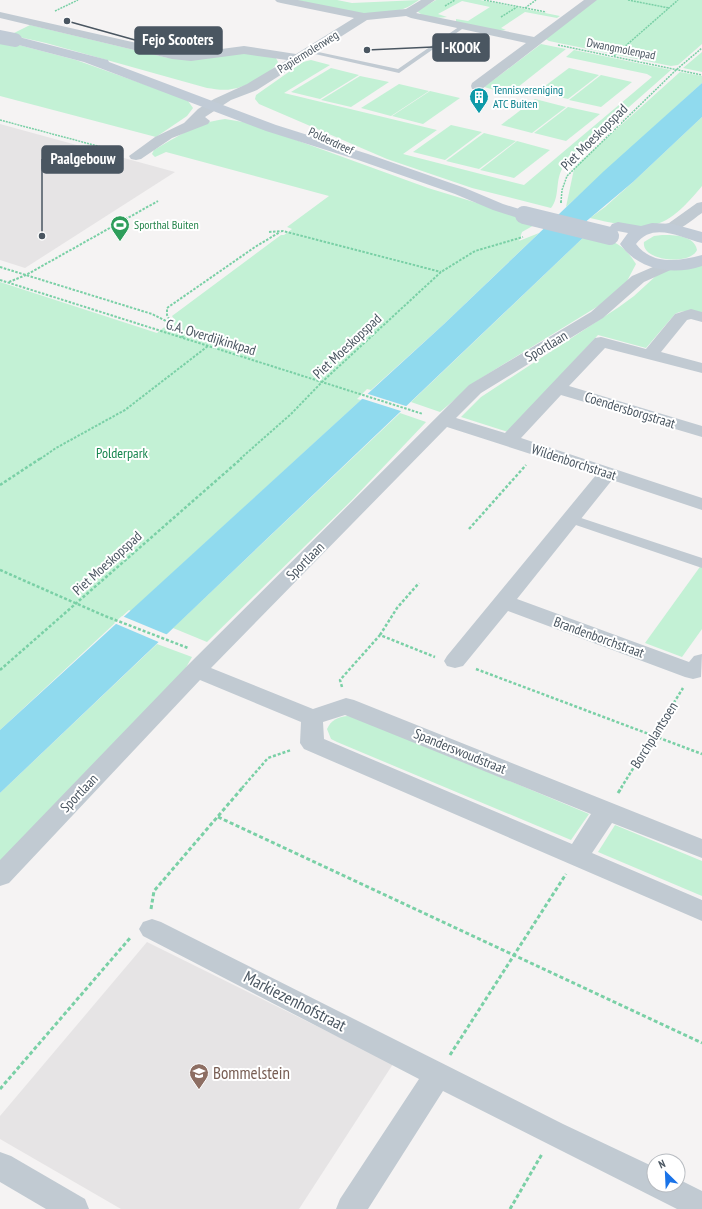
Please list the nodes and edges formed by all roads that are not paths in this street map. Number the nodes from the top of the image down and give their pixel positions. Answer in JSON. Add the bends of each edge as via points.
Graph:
{"nodes":[{"id":1,"x":281,"y":0,"type":"edge"},
{"id":2,"x":428,"y":0,"type":"edge"},
{"id":3,"x":591,"y":0,"type":"edge"},
{"id":4,"x":408,"y":12,"type":"junction"},
{"id":5,"x":0,"y":16,"type":"edge"},
{"id":6,"x":364,"y":17,"type":"junction"},
{"id":7,"x":463,"y":26,"type":"junction"},
{"id":8,"x":0,"y":37,"type":"edge"},
{"id":9,"x":536,"y":41,"type":"junction"},
{"id":10,"x":304,"y":55,"type":"junction"},
{"id":11,"x":477,"y":86,"type":"dead end"},
{"id":12,"x":225,"y":105,"type":"junction"},
{"id":13,"x":136,"y":156,"type":"road end"},
{"id":14,"x":702,"y":206,"type":"edge"},
{"id":15,"x":702,"y":211,"type":"edge"},
{"id":16,"x":667,"y":228,"type":"junction"},
{"id":17,"x":642,"y":231,"type":"junction"},
{"id":18,"x":614,"y":232,"type":"junction"},
{"id":19,"x":699,"y":237,"type":"edge"},
{"id":20,"x":628,"y":244,"type":"junction"},
{"id":21,"x":647,"y":260,"type":"junction"},
{"id":22,"x":702,"y":260,"type":"edge"},
{"id":23,"x":669,"y":265,"type":"junction"},
{"id":24,"x":638,"y":279,"type":"junction"},
{"id":25,"x":702,"y":318,"type":"edge"},
{"id":26,"x":651,"y":354,"type":"junction"},
{"id":27,"x":702,"y":368,"type":"edge"},
{"id":28,"x":558,"y":388,"type":"junction"},
{"id":29,"x":445,"y":421,"type":"junction"},
{"id":30,"x":702,"y":432,"type":"edge"},
{"id":31,"x":509,"y":440,"type":"junction"},
{"id":32,"x":608,"y":473,"type":"junction"},
{"id":33,"x":702,"y":504,"type":"edge"},
{"id":34,"x":572,"y":519,"type":"junction"},
{"id":35,"x":702,"y":564,"type":"edge"},
{"id":36,"x":504,"y":602,"type":"junction"},
{"id":37,"x":455,"y":661,"type":"road end"},
{"id":38,"x":700,"y":665,"type":"edge"},
{"id":39,"x":196,"y":670,"type":"junction"},
{"id":40,"x":312,"y":718,"type":"junction"},
{"id":41,"x":607,"y":810,"type":"junction"},
{"id":42,"x":702,"y":849,"type":"edge"},
{"id":43,"x":577,"y":857,"type":"junction"},
{"id":44,"x":0,"y":876,"type":"edge"},
{"id":45,"x":702,"y":911,"type":"edge"},
{"id":46,"x":152,"y":929,"type":"dead end"},
{"id":47,"x":438,"y":1074,"type":"junction"},
{"id":48,"x":0,"y":1166,"type":"edge"},
{"id":49,"x":646,"y":1178,"type":"edge"},
{"id":50,"x":676,"y":1193,"type":"edge"},
{"id":51,"x":702,"y":1206,"type":"edge"},
{"id":52,"x":74,"y":1209,"type":"edge"},
{"id":53,"x":351,"y":1209,"type":"edge"}],
"edges":[{"from":1,"to":6,"type":"street"},
{"from":2,"to":4,"type":"street"},
{"from":3,"to":9,"type":"street"},
{"from":4,"to":6,"type":"street"},
{"from":4,"to":7,"type":"street","via":[[411,15]]},
{"from":5,"to":10,"type":"street","via":[[172,55],[191,57],[244,50]]},
{"from":6,"to":10,"type":"street","name":"Papiermolenweg"},
{"from":7,"to":9,"type":"street"},
{"from":7,"to":10,"type":"lane","via":[[399,71]]},
{"from":8,"to":12,"type":"main road","name":"Polderdreef","bridge":true,"via":[[184,84]]},
{"from":9,"to":11,"type":"street"},
{"from":10,"to":12,"type":"street","name":"Papiermolenweg","via":[[252,87],[250,96]]},
{"from":12,"to":13,"type":"street","via":[[208,119],[190,124]]},
{"from":12,"to":18,"type":"main road","name":"Polderdreef","bridge":true,"via":[[332,139],[363,157],[498,207],[530,211]]},
{"from":14,"to":16,"type":"street","via":[[674,226]]},
{"from":15,"to":19,"type":"street","via":[[696,230]]},
{"from":16,"to":17,"type":"main road"},
{"from":16,"to":19,"type":"main road","via":[[688,231]]},
{"from":17,"to":18,"type":"main road"},
{"from":17,"to":20,"type":"main road","via":[[635,234]]},
{"from":18,"to":20,"type":"main road"},
{"from":20,"to":21,"type":"main road"},
{"from":21,"to":23,"type":"main road"},
{"from":21,"to":24,"type":"street","name":"Sportlaan","via":[[638,270]]},
{"from":22,"to":23,"type":"main road","via":[[691,264]]},
{"from":23,"to":24,"type":"street","name":"Sportlaan"},
{"from":24,"to":29,"type":"street","name":"Sportlaan","via":[[597,315],[476,389]]},
{"from":25,"to":26,"type":"street","via":[[691,314],[681,317]]},
{"from":26,"to":27,"type":"street"},
{"from":26,"to":28,"type":"street","via":[[601,342]]},
{"from":28,"to":30,"type":"street","name":"Coendersborgstraat"},
{"from":28,"to":31,"type":"street"},
{"from":29,"to":31,"type":"street","name":"Wildenborchstraat"},
{"from":29,"to":39,"type":"street","name":"Sportlaan"},
{"from":31,"to":32,"type":"street","name":"Wildenborchstraat"},
{"from":32,"to":33,"type":"street","name":"Wildenborchstraat"},
{"from":32,"to":34,"type":"street"},
{"from":34,"to":35,"type":"street"},
{"from":34,"to":36,"type":"street"},
{"from":36,"to":37,"type":"street"},
{"from":36,"to":38,"type":"street","name":"Brandenborchstraat"},
{"from":39,"to":40,"type":"street"},
{"from":39,"to":44,"type":"street","name":"Sportlaan"},
{"from":40,"to":41,"type":"street","name":"Spanderswoudstraat","via":[[346,706]]},
{"from":40,"to":43,"type":"street","via":[[312,743]]},
{"from":41,"to":42,"type":"street","name":"Spanderswoudstraat"},
{"from":41,"to":43,"type":"street"},
{"from":43,"to":45,"type":"street"},
{"from":46,"to":47,"type":"street","name":"Markiezenhofstraat"},
{"from":47,"to":49,"type":"street","name":"Markiezenhofstraat"},
{"from":47,"to":53,"type":"street"},
{"from":48,"to":52,"type":"street"},
{"from":50,"to":51,"type":"street"}]}
